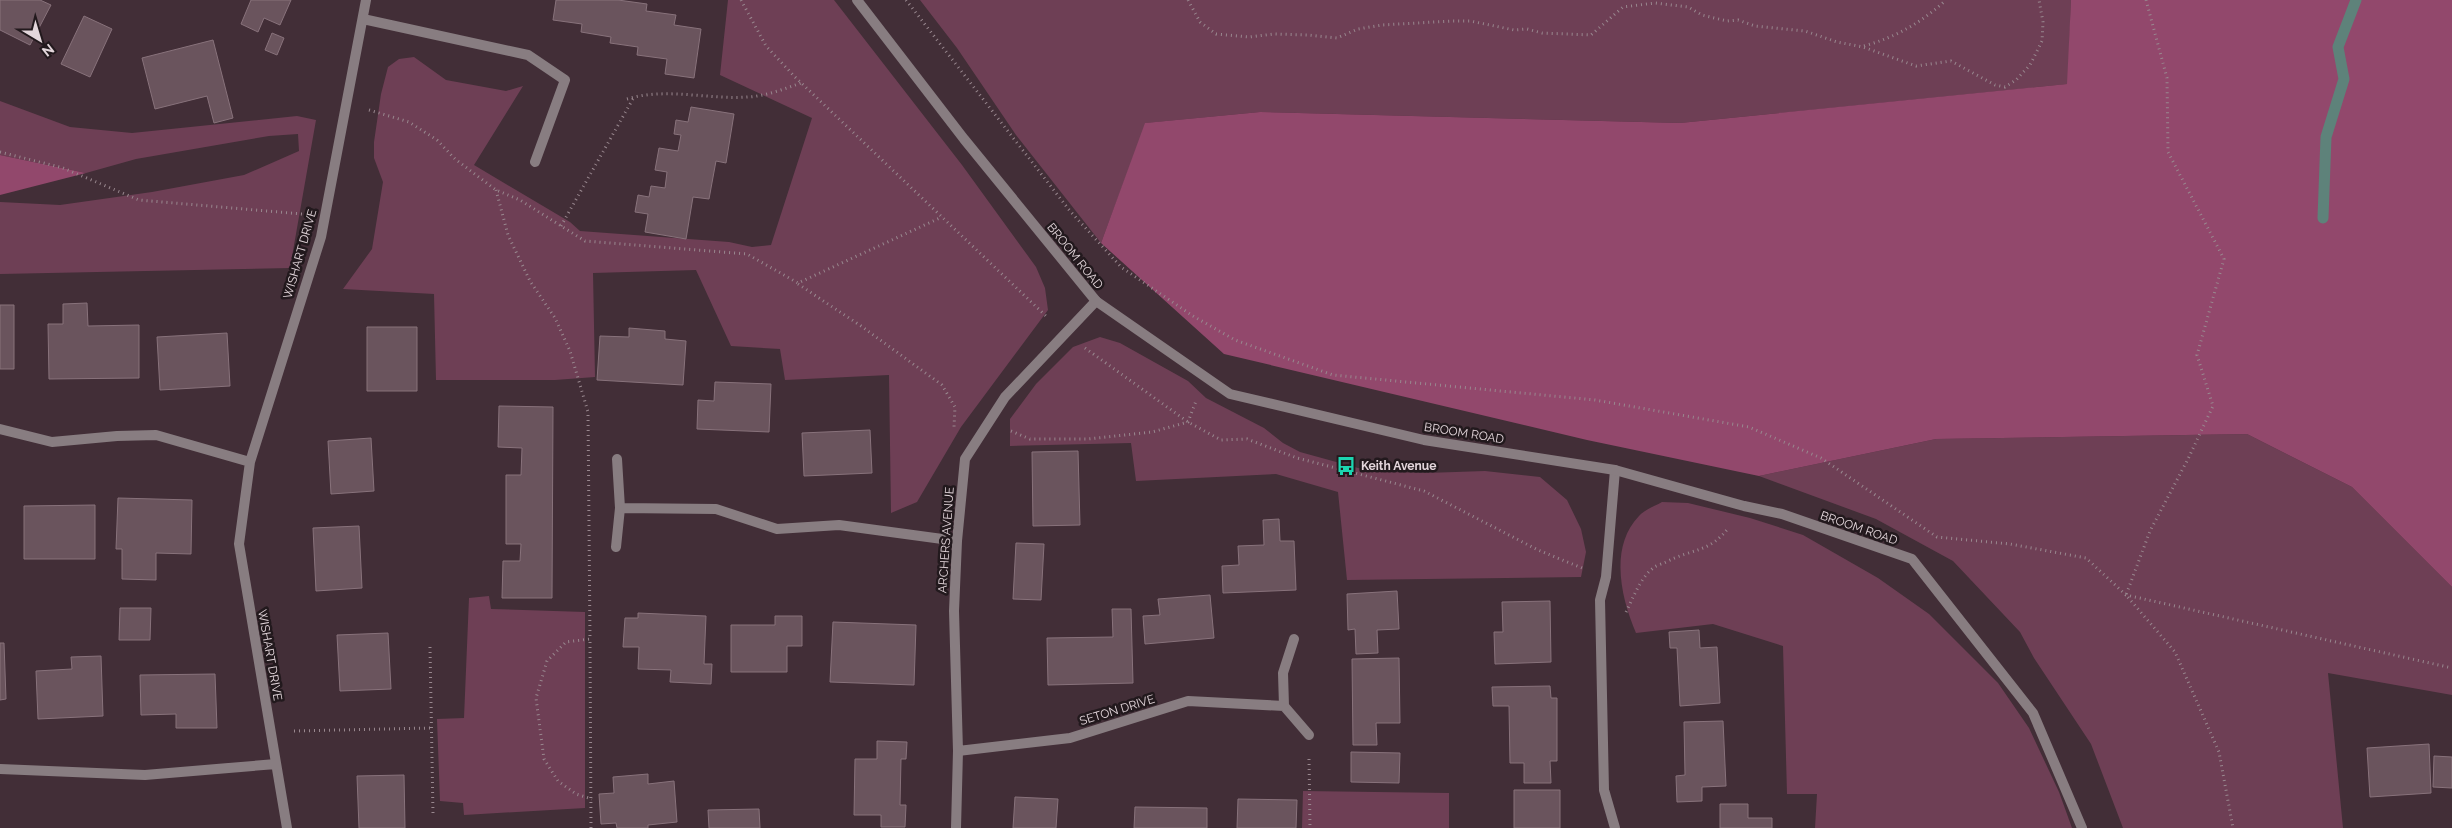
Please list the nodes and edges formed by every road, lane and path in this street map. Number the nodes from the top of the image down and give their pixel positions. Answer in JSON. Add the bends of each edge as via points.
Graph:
{"nodes":[{"id":1,"x":366,"y":0,"type":"edge"},
{"id":2,"x":857,"y":0,"type":"edge"},
{"id":3,"x":906,"y":0,"type":"edge"},
{"id":4,"x":1188,"y":0,"type":"edge"},
{"id":5,"x":1946,"y":0,"type":"edge"},
{"id":6,"x":2039,"y":0,"type":"edge"},
{"id":7,"x":2146,"y":0,"type":"edge"},
{"id":8,"x":363,"y":19,"type":"junction"},
{"id":9,"x":1863,"y":46,"type":"junction"},
{"id":10,"x":801,"y":83,"type":"dead end"},
{"id":11,"x":634,"y":97,"type":"junction"},
{"id":12,"x":627,"y":99,"type":"dead end"},
{"id":13,"x":346,"y":105,"type":"junction"},
{"id":14,"x":0,"y":152,"type":"edge"},
{"id":15,"x":535,"y":162,"type":"dead end"},
{"id":16,"x":496,"y":190,"type":"junction"},
{"id":17,"x":325,"y":216,"type":"junction"},
{"id":18,"x":943,"y":217,"type":"dead end"},
{"id":19,"x":560,"y":226,"type":"junction"},
{"id":20,"x":798,"y":283,"type":"junction"},
{"id":21,"x":1096,"y":301,"type":"junction"},
{"id":22,"x":1205,"y":377,"type":"junction"},
{"id":23,"x":989,"y":422,"type":"junction"},
{"id":24,"x":0,"y":429,"type":"edge"},
{"id":25,"x":953,"y":431,"type":"dead end"},
{"id":26,"x":617,"y":459,"type":"dead end"},
{"id":27,"x":250,"y":462,"type":"junction"},
{"id":28,"x":1615,"y":470,"type":"junction"},
{"id":29,"x":1744,"y":506,"type":"junction"},
{"id":30,"x":620,"y":508,"type":"junction"},
{"id":31,"x":957,"y":541,"type":"junction"},
{"id":32,"x":616,"y":547,"type":"dead end"},
{"id":33,"x":2126,"y":595,"type":"junction"},
{"id":34,"x":1624,"y":616,"type":"dead end"},
{"id":35,"x":1294,"y":638,"type":"dead end"},
{"id":36,"x":590,"y":639,"type":"junction"},
{"id":37,"x":430,"y":647,"type":"dead end"},
{"id":38,"x":2452,"y":668,"type":"edge"},
{"id":39,"x":1284,"y":706,"type":"junction"},
{"id":40,"x":431,"y":728,"type":"junction"},
{"id":41,"x":270,"y":733,"type":"junction"},
{"id":42,"x":1309,"y":735,"type":"joint"},
{"id":43,"x":958,"y":751,"type":"junction"},
{"id":44,"x":276,"y":764,"type":"junction"},
{"id":45,"x":0,"y":769,"type":"edge"},
{"id":46,"x":592,"y":799,"type":"junction"},
{"id":47,"x":433,"y":814,"type":"dead end"},
{"id":48,"x":287,"y":828,"type":"edge"},
{"id":49,"x":591,"y":828,"type":"edge"},
{"id":50,"x":956,"y":828,"type":"edge"},
{"id":51,"x":1310,"y":828,"type":"edge"},
{"id":52,"x":1615,"y":828,"type":"edge"},
{"id":53,"x":2082,"y":828,"type":"edge"},
{"id":54,"x":2233,"y":828,"type":"edge"}],
"edges":[{"from":1,"to":8,"type":"street","name":"WISHART DRIVE"},
{"from":2,"to":21,"type":"street","name":"BROOM ROAD","via":[[964,139]]},
{"from":3,"to":33,"type":"path","via":[[1070,211],[1121,267],[1235,340],[1333,375],[1595,400],[1749,427],[1821,458],[1937,537],[2010,544],[2086,558]]},
{"from":4,"to":9,"type":"path","via":[[1200,22],[1216,34],[1249,37],[1308,34],[1337,38],[1358,29],[1382,25],[1452,21],[1514,30],[1527,28],[1591,35],[1623,7],[1655,3],[1688,7],[1702,15],[1727,21],[1805,31],[1836,42]]},
{"from":5,"to":9,"type":"path","via":[[1923,21],[1891,38]]},
{"from":6,"to":9,"type":"path","via":[[2042,41],[2030,65],[2005,87],[1995,86],[1951,61],[1916,66]]},
{"from":7,"to":33,"type":"path","via":[[2167,78],[2168,152],[2224,259],[2196,355],[2213,406],[2150,531]]},
{"from":8,"to":13,"type":"street","name":"WISHART DRIVE"},
{"from":8,"to":15,"type":"street","via":[[528,55],[565,80]]},
{"from":10,"to":11,"type":"path","via":[[778,92],[747,97],[699,94]]},
{"from":11,"to":12,"type":"path"},
{"from":11,"to":19,"type":"path"},
{"from":13,"to":16,"type":"path","via":[[409,122],[437,140]]},
{"from":13,"to":17,"type":"street","name":"WISHART DRIVE"},
{"from":14,"to":17,"type":"path","via":[[63,168],[139,200]]},
{"from":16,"to":19,"type":"path","via":[[520,200]]},
{"from":16,"to":36,"type":"path","via":[[508,235],[570,351],[588,412]]},
{"from":17,"to":27,"type":"street","name":"WISHART DRIVE","via":[[321,238]]},
{"from":18,"to":20,"type":"path"},
{"from":19,"to":20,"type":"path","via":[[585,242],[747,254]]},
{"from":20,"to":25,"type":"path","via":[[942,385],[955,407]]},
{"from":21,"to":22,"type":"street","name":"BROOM ROAD"},
{"from":21,"to":23,"type":"street","name":"ARCHERS AVENUE","via":[[1005,396]]},
{"from":22,"to":23,"type":"path","via":[[1188,422],[1152,432],[1088,439],[1030,439]]},
{"from":22,"to":28,"type":"street","name":"BROOM ROAD","via":[[1230,394],[1424,440]]},
{"from":23,"to":31,"type":"street","name":"ARCHERS AVENUE","via":[[965,459]]},
{"from":24,"to":27,"type":"street","via":[[52,442],[156,436]]},
{"from":26,"to":30,"type":"street"},
{"from":27,"to":41,"type":"street","name":"WISHART DRIVE","via":[[238,544]]},
{"from":28,"to":29,"type":"street","name":"BROOM ROAD"},
{"from":28,"to":52,"type":"street","via":[[1606,577],[1600,600],[1604,790]]},
{"from":29,"to":34,"type":"path","via":[[1719,541],[1652,568]]},
{"from":29,"to":53,"type":"street","name":"BROOM ROAD","via":[[1782,514],[1912,559],[2033,713]]},
{"from":30,"to":31,"type":"street","via":[[716,509],[777,529],[839,525]]},
{"from":30,"to":32,"type":"street"},
{"from":31,"to":43,"type":"street","name":"ARCHERS AVENUE","via":[[954,611]]},
{"from":33,"to":38,"type":"path"},
{"from":33,"to":54,"type":"path","via":[[2175,652],[2219,752]]},
{"from":35,"to":39,"type":"street","via":[[1283,672]]},
{"from":36,"to":46,"type":"path"},
{"from":36,"to":46,"type":"path","via":[[566,642],[547,661],[536,698],[544,759],[558,781],[576,794]]},
{"from":37,"to":40,"type":"path"},
{"from":39,"to":42,"type":"street"},
{"from":39,"to":43,"type":"street","name":"SETON DRIVE","via":[[1188,702],[1070,738]]},
{"from":40,"to":41,"type":"path"},
{"from":40,"to":47,"type":"path"},
{"from":41,"to":44,"type":"street","name":"WISHART DRIVE"},
{"from":42,"to":51,"type":"path"},
{"from":43,"to":50,"type":"street","name":"ARCHERS AVENUE"},
{"from":44,"to":45,"type":"street","via":[[145,775]]},
{"from":44,"to":48,"type":"street","name":"WISHART DRIVE"},
{"from":46,"to":49,"type":"path"}]}
